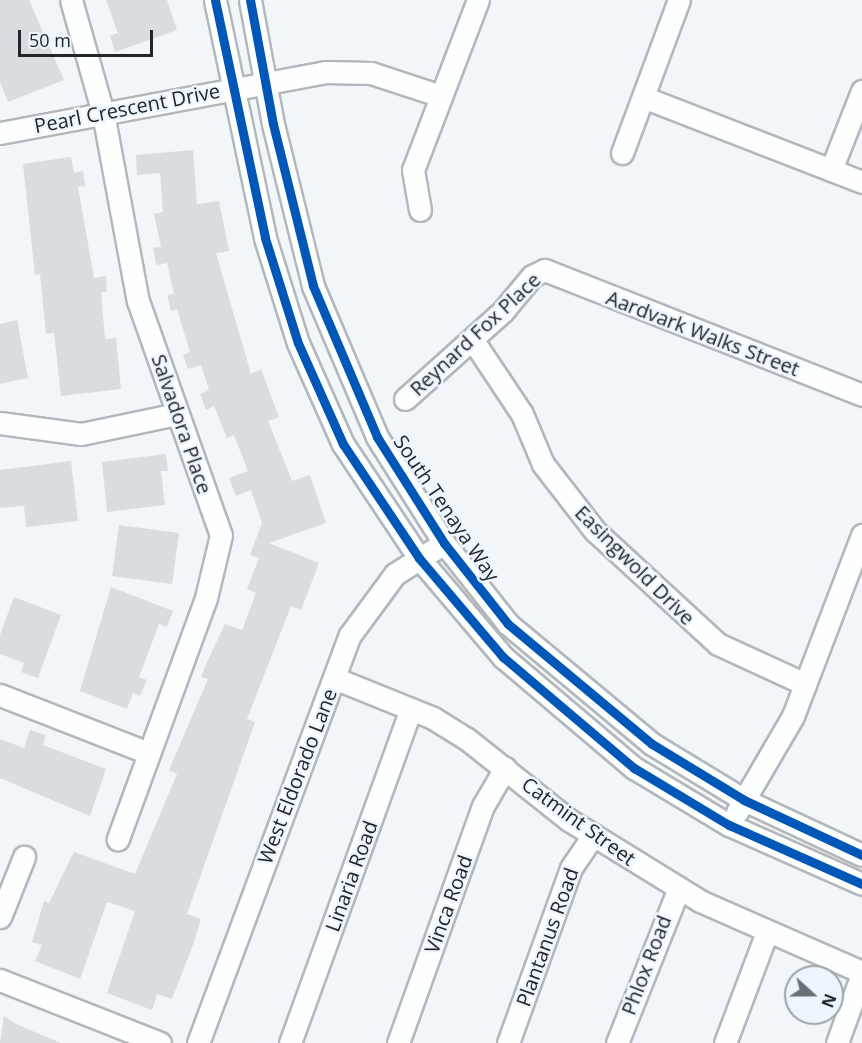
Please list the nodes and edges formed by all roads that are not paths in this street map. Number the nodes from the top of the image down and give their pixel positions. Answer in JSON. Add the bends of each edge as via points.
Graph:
{"nodes":[{"id":1,"x":71,"y":0,"type":"edge"},
{"id":2,"x":215,"y":0,"type":"edge"},
{"id":3,"x":250,"y":0,"type":"edge"},
{"id":4,"x":477,"y":0,"type":"edge"},
{"id":5,"x":680,"y":0,"type":"edge"},
{"id":6,"x":252,"y":84,"type":"junction"},
{"id":7,"x":862,"y":91,"type":"edge"},
{"id":8,"x":441,"y":96,"type":"junction"},
{"id":9,"x":643,"y":97,"type":"junction"},
{"id":10,"x":103,"y":113,"type":"junction"},
{"id":11,"x":0,"y":133,"type":"edge"},
{"id":12,"x":622,"y":153,"type":"dead end"},
{"id":13,"x":831,"y":170,"type":"junction"},
{"id":14,"x":862,"y":182,"type":"edge"},
{"id":15,"x":420,"y":210,"type":"dead end"},
{"id":16,"x":544,"y":270,"type":"joint"},
{"id":17,"x":472,"y":339,"type":"junction"},
{"id":18,"x":862,"y":395,"type":"edge"},
{"id":19,"x":405,"y":399,"type":"dead end"},
{"id":20,"x":177,"y":414,"type":"junction"},
{"id":21,"x":0,"y":423,"type":"edge"},
{"id":22,"x":862,"y":535,"type":"edge"},
{"id":23,"x":444,"y":543,"type":"junction"},
{"id":24,"x":419,"y":558,"type":"junction"},
{"id":25,"x":334,"y":678,"type":"junction"},
{"id":26,"x":805,"y":684,"type":"junction"},
{"id":27,"x":0,"y":695,"type":"edge"},
{"id":28,"x":411,"y":709,"type":"junction"},
{"id":29,"x":149,"y":753,"type":"junction"},
{"id":30,"x":505,"y":768,"type":"junction"},
{"id":31,"x":744,"y":800,"type":"junction"},
{"id":32,"x":729,"y":825,"type":"junction"},
{"id":33,"x":593,"y":835,"type":"junction"},
{"id":34,"x":118,"y":839,"type":"dead end"},
{"id":35,"x":862,"y":855,"type":"edge"},
{"id":36,"x":24,"y":857,"type":"dead end"},
{"id":37,"x":862,"y":884,"type":"edge"},
{"id":38,"x":679,"y":888,"type":"junction"},
{"id":39,"x":0,"y":917,"type":"edge"},
{"id":40,"x":767,"y":932,"type":"junction"},
{"id":41,"x":862,"y":973,"type":"edge"},
{"id":42,"x":0,"y":980,"type":"edge"},
{"id":43,"x":160,"y":1043,"type":"edge"},
{"id":44,"x":198,"y":1043,"type":"edge"},
{"id":45,"x":290,"y":1043,"type":"edge"},
{"id":46,"x":398,"y":1043,"type":"edge"},
{"id":47,"x":508,"y":1043,"type":"edge"},
{"id":48,"x":617,"y":1043,"type":"edge"},
{"id":49,"x":725,"y":1043,"type":"edge"},
{"id":50,"x":837,"y":1043,"type":"edge"}],
"edges":[{"from":1,"to":10,"type":"street","name":"Salvadora Place"},
{"from":2,"to":6,"type":"street","name":"South Tenaya Way"},
{"from":3,"to":6,"type":"street","name":"South Tenaya Way"},
{"from":4,"to":8,"type":"street"},
{"from":5,"to":9,"type":"street"},
{"from":6,"to":8,"type":"street","name":"Pearl Crescent Drive","via":[[353,71]]},
{"from":6,"to":10,"type":"street","name":"Pearl Crescent Drive"},
{"from":6,"to":23,"type":"street","name":"South Tenaya Way","via":[[331,334],[377,436]]},
{"from":6,"to":24,"type":"street","name":"South Tenaya Way","via":[[265,238],[298,344],[344,444]]},
{"from":7,"to":13,"type":"street"},
{"from":8,"to":15,"type":"street","via":[[413,170]]},
{"from":9,"to":12,"type":"street"},
{"from":9,"to":13,"type":"street"},
{"from":10,"to":11,"type":"street","name":"Pearl Crescent Drive"},
{"from":10,"to":20,"type":"street","name":"Salvadora Place","via":[[126,254]]},
{"from":13,"to":14,"type":"street"},
{"from":16,"to":17,"type":"street","name":"Reynard Fox Place","via":[[532,276]]},
{"from":16,"to":18,"type":"street","name":"Aardvark Walks Street"},
{"from":17,"to":19,"type":"street","name":"Reynard Fox Place"},
{"from":17,"to":26,"type":"street","name":"Easingwold Drive","via":[[522,414],[543,464],[595,531],[718,644]]},
{"from":20,"to":21,"type":"street","via":[[81,434]]},
{"from":20,"to":29,"type":"street","name":"Salvadora Place","via":[[221,535],[206,598]]},
{"from":22,"to":26,"type":"street"},
{"from":23,"to":24,"type":"street","name":"West Eldorado Lane"},
{"from":23,"to":31,"type":"street","name":"South Tenaya Way","via":[[508,624],[569,679],[652,744]]},
{"from":24,"to":25,"type":"street","name":"West Eldorado Lane","via":[[376,595],[350,635]]},
{"from":24,"to":32,"type":"street","name":"South Tenaya Way","via":[[483,636],[549,701],[634,768]]},
{"from":25,"to":28,"type":"street","name":"Catmint Street"},
{"from":25,"to":44,"type":"street","name":"West Eldorado Lane"},
{"from":26,"to":31,"type":"street","via":[[781,740]]},
{"from":27,"to":29,"type":"street"},
{"from":28,"to":30,"type":"street","name":"Catmint Street","via":[[467,739]]},
{"from":28,"to":45,"type":"street","name":"Linaria Road"},
{"from":29,"to":34,"type":"street","name":"Salvadora Place"},
{"from":30,"to":33,"type":"street","name":"Catmint Street"},
{"from":30,"to":46,"type":"street","name":"Vinca Road","via":[[483,806]]},
{"from":31,"to":32,"type":"street"},
{"from":31,"to":35,"type":"street","name":"South Tenaya Way"},
{"from":32,"to":37,"type":"street","name":"South Tenaya Way"},
{"from":33,"to":38,"type":"street","name":"Catmint Street"},
{"from":33,"to":47,"type":"street","name":"Plantanus Road","via":[[571,868]]},
{"from":36,"to":39,"type":"street"},
{"from":38,"to":40,"type":"street","name":"Catmint Street"},
{"from":38,"to":48,"type":"street","name":"Phlox Road"},
{"from":40,"to":41,"type":"street","name":"Catmint Street"},
{"from":40,"to":49,"type":"street"},
{"from":41,"to":50,"type":"street"},
{"from":42,"to":43,"type":"street"}]}
